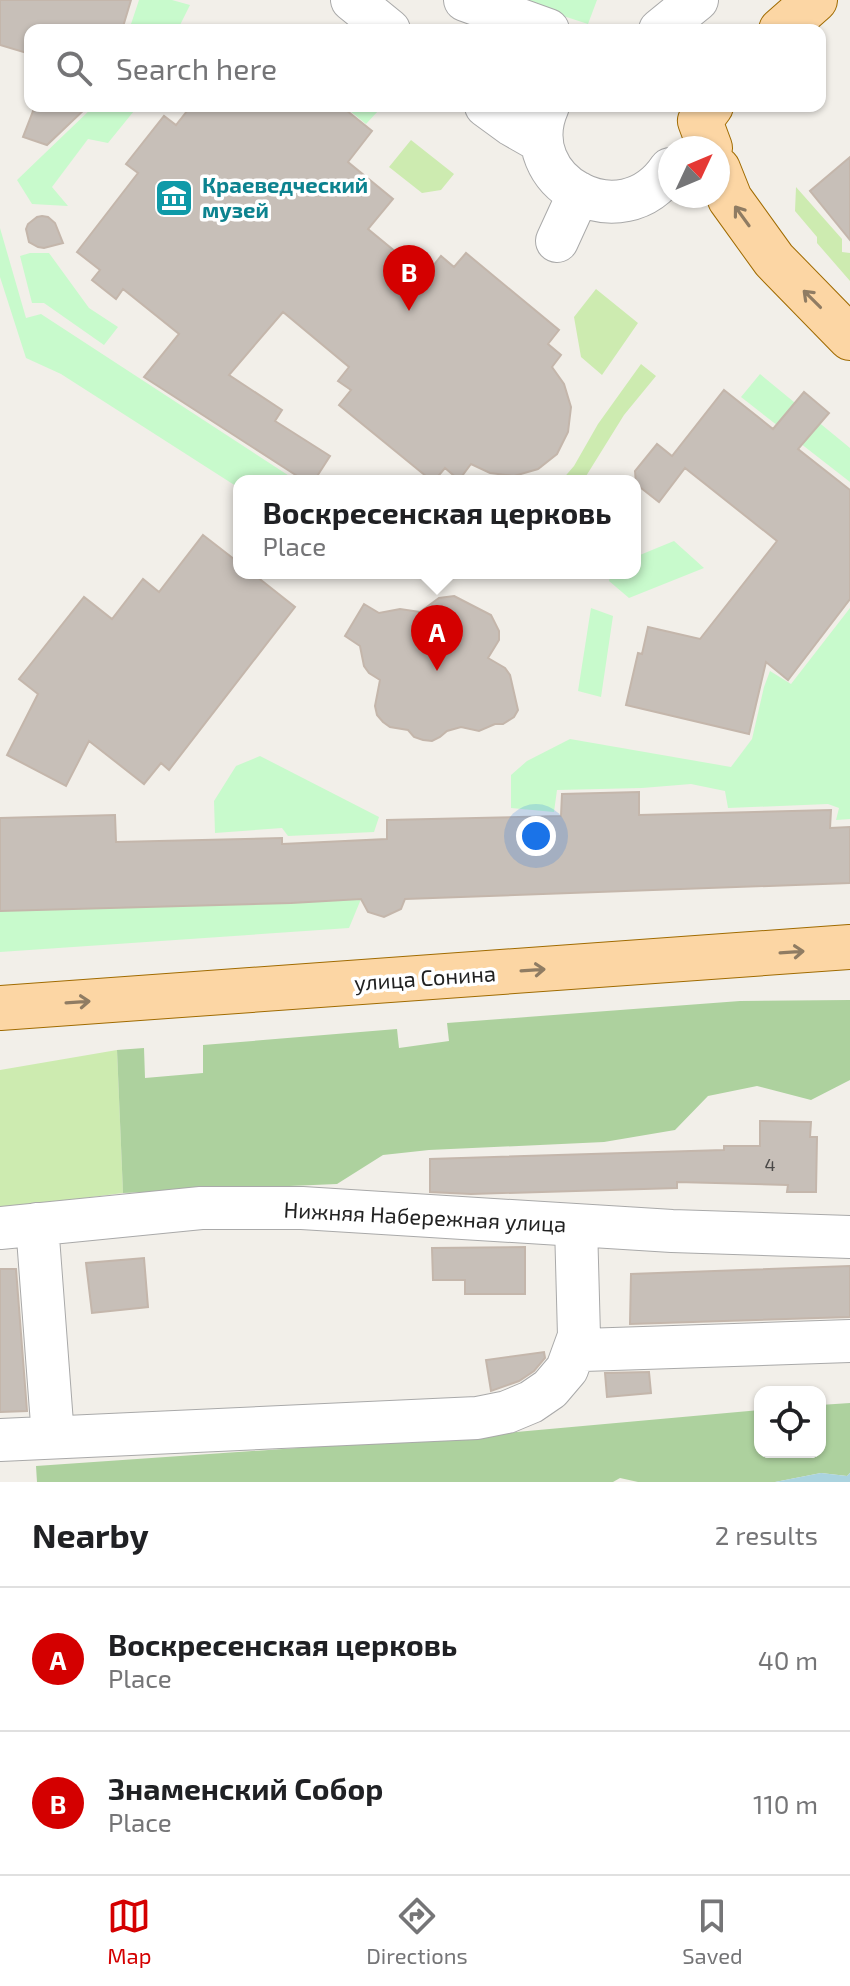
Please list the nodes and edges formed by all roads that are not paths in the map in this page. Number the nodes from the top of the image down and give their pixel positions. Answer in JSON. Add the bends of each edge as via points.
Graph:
{"nodes":[{"id":1,"x":352,"y":0,"type":"edge"},
{"id":2,"x":465,"y":0,"type":"edge"},
{"id":3,"x":697,"y":0,"type":"edge"},
{"id":4,"x":815,"y":0,"type":"edge"},
{"id":5,"x":382,"y":24,"type":"edge"},
{"id":6,"x":531,"y":24,"type":"edge"},
{"id":7,"x":667,"y":24,"type":"edge"},
{"id":8,"x":788,"y":24,"type":"edge"},
{"id":9,"x":494,"y":112,"type":"edge"},
{"id":10,"x":544,"y":124,"type":"edge"},
{"id":11,"x":658,"y":184,"type":"edge"},
{"id":12,"x":579,"y":193,"type":"junction"},
{"id":13,"x":730,"y":199,"type":"edge"},
{"id":14,"x":557,"y":241,"type":"dead end"},
{"id":15,"x":850,"y":338,"type":"edge"},
{"id":16,"x":850,"y":947,"type":"edge"},
{"id":17,"x":0,"y":1008,"type":"edge"},
{"id":18,"x":576,"y":1225,"type":"junction"},
{"id":19,"x":18,"y":1226,"type":"edge"},
{"id":20,"x":850,"y":1237,"type":"edge"},
{"id":21,"x":579,"y":1336,"type":"junction"},
{"id":22,"x":850,"y":1341,"type":"edge"},
{"id":23,"x":53,"y":1437,"type":"junction"},
{"id":24,"x":0,"y":1440,"type":"edge"}],
"edges":[{"from":1,"to":5,"type":"street"},
{"from":2,"to":6,"type":"street"},
{"from":3,"to":7,"type":"street"},
{"from":4,"to":8,"type":"main road"},
{"from":9,"to":10,"type":"street","via":[[512,125]]},
{"from":10,"to":12,"type":"street","via":[[544,156]]},
{"from":11,"to":12,"type":"street","via":[[628,201],[604,202]]},
{"from":12,"to":14,"type":"street"},
{"from":15,"to":13,"type":"main road","one_way":true,"via":[[774,260]]},
{"from":17,"to":16,"type":"main road","name":"улица Сонина","one_way":true},
{"from":18,"to":19,"type":"street","name":"Нижняя Набережная улица","via":[[302,1208],[201,1208]]},
{"from":18,"to":20,"type":"street","name":"Нижняя Набережная улица"},
{"from":18,"to":21,"type":"street"},
{"from":19,"to":23,"type":"street"},
{"from":21,"to":22,"type":"street","via":[[583,1350]]},
{"from":21,"to":23,"type":"street","via":[[567,1369],[550,1389],[507,1412],[477,1418]]},
{"from":23,"to":24,"type":"street"}]}
